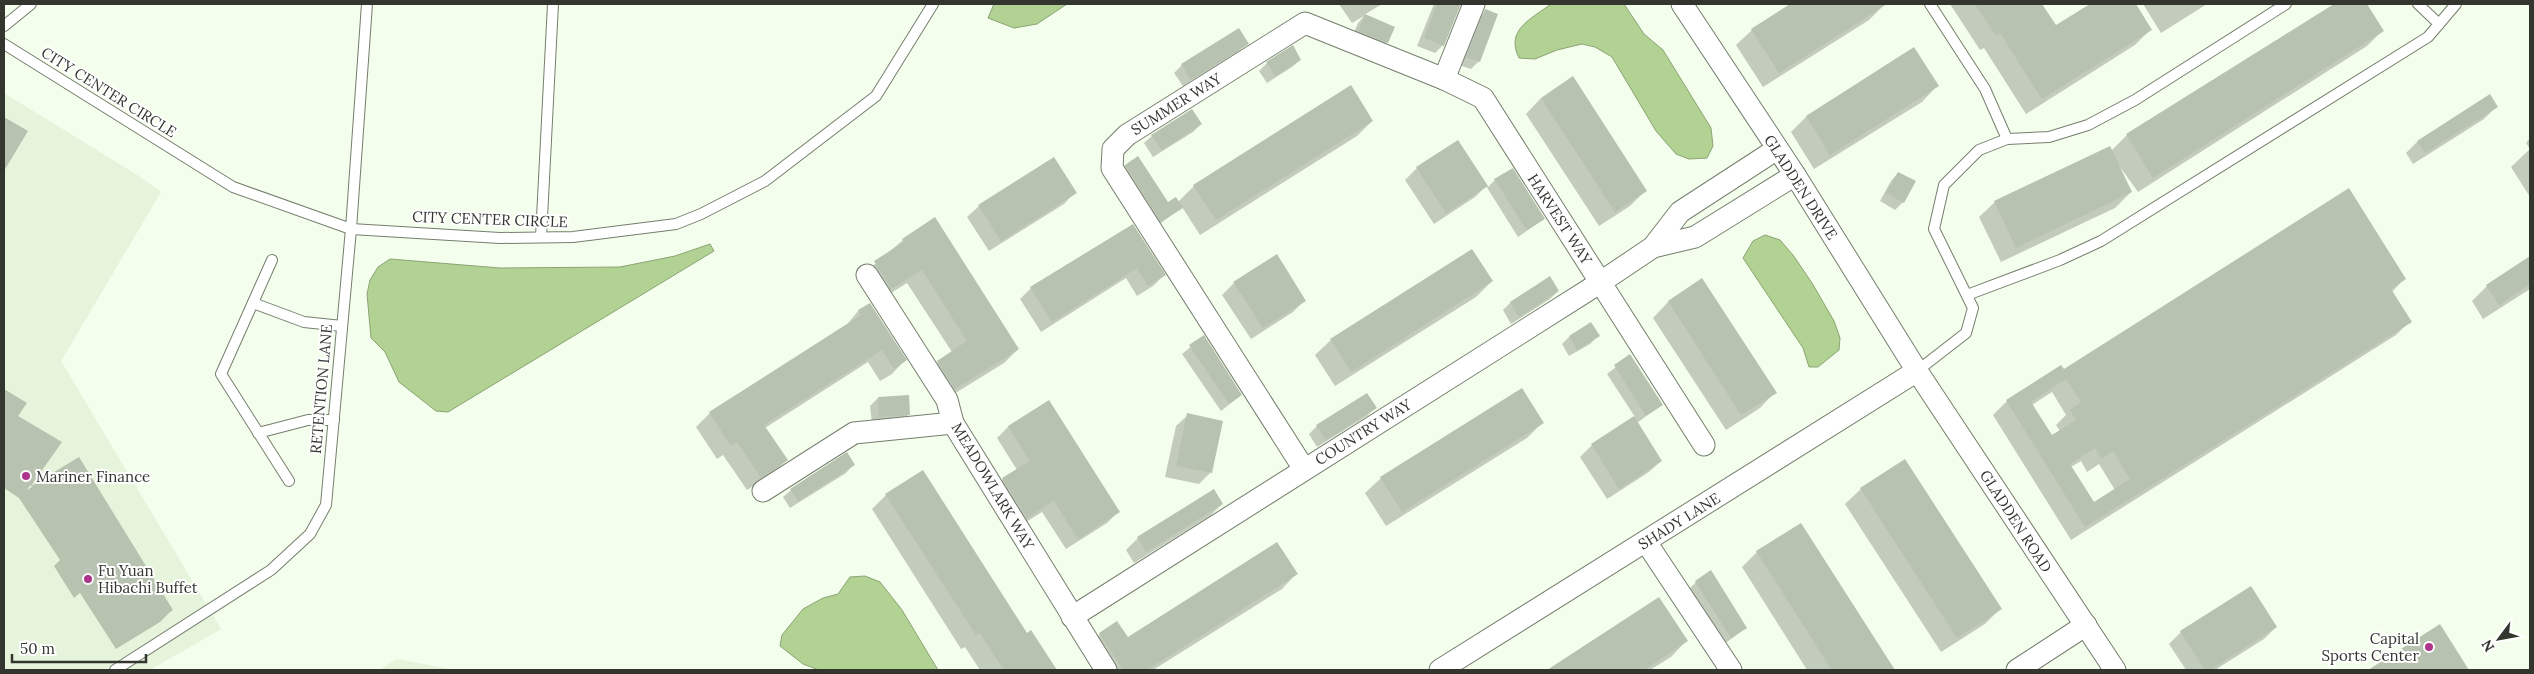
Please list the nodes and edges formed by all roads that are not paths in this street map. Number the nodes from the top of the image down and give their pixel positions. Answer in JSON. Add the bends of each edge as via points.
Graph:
{"nodes":[{"id":1,"x":30,"y":4,"type":"edge"},
{"id":2,"x":367,"y":4,"type":"edge"},
{"id":3,"x":553,"y":4,"type":"edge"},
{"id":4,"x":933,"y":4,"type":"edge"},
{"id":5,"x":1474,"y":4,"type":"edge"},
{"id":6,"x":1682,"y":4,"type":"edge"},
{"id":7,"x":1930,"y":4,"type":"edge"},
{"id":8,"x":2286,"y":4,"type":"edge"},
{"id":9,"x":2418,"y":4,"type":"edge"},
{"id":10,"x":2456,"y":4,"type":"edge"},
{"id":11,"x":2439,"y":24,"type":"junction"},
{"id":12,"x":4,"y":26,"type":"edge"},
{"id":13,"x":4,"y":44,"type":"edge"},
{"id":14,"x":1444,"y":79,"type":"junction"},
{"id":15,"x":2007,"y":139,"type":"junction"},
{"id":16,"x":1777,"y":149,"type":"junction"},
{"id":17,"x":1795,"y":175,"type":"junction"},
{"id":18,"x":351,"y":229,"type":"junction"},
{"id":19,"x":541,"y":237,"type":"junction"},
{"id":20,"x":1653,"y":247,"type":"junction"},
{"id":21,"x":272,"y":260,"type":"dead end"},
{"id":22,"x":867,"y":275,"type":"dead end"},
{"id":23,"x":1601,"y":282,"type":"junction"},
{"id":24,"x":1966,"y":295,"type":"junction"},
{"id":25,"x":253,"y":303,"type":"junction"},
{"id":26,"x":342,"y":326,"type":"junction"},
{"id":27,"x":1918,"y":371,"type":"junction"},
{"id":28,"x":334,"y":420,"type":"junction"},
{"id":29,"x":953,"y":423,"type":"junction"},
{"id":30,"x":258,"y":433,"type":"junction"},
{"id":31,"x":1704,"y":444,"type":"dead end"},
{"id":32,"x":1304,"y":469,"type":"junction"},
{"id":33,"x":289,"y":481,"type":"dead end"},
{"id":34,"x":763,"y":491,"type":"dead end"},
{"id":35,"x":1646,"y":542,"type":"junction"},
{"id":36,"x":1072,"y":617,"type":"junction"},
{"id":37,"x":2086,"y":625,"type":"junction"},
{"id":38,"x":115,"y":670,"type":"edge"},
{"id":39,"x":1106,"y":670,"type":"edge"},
{"id":40,"x":1440,"y":670,"type":"edge"},
{"id":41,"x":1731,"y":670,"type":"edge"},
{"id":42,"x":2017,"y":670,"type":"edge"},
{"id":43,"x":2115,"y":670,"type":"edge"}],
"edges":[{"from":1,"to":12,"type":"lane"},
{"from":2,"to":18,"type":"lane","name":"RETENTION LANE"},
{"from":3,"to":19,"type":"lane"},
{"from":4,"to":19,"type":"lane","name":"CITY CENTER CIRCLE","via":[[876,96],[765,181],[676,224],[573,237]]},
{"from":5,"to":14,"type":"street"},
{"from":6,"to":16,"type":"street","name":"GLADDEN DRIVE"},
{"from":7,"to":15,"type":"lane","via":[[1985,89]]},
{"from":8,"to":15,"type":"lane","via":[[2135,100],[2088,125],[2049,137]]},
{"from":9,"to":11,"type":"lane"},
{"from":10,"to":11,"type":"lane"},
{"from":11,"to":24,"type":"lane","via":[[2428,37],[2101,241]]},
{"from":13,"to":18,"type":"lane","name":"CITY CENTER CIRCLE","via":[[233,187]]},
{"from":14,"to":23,"type":"street","name":"HARVEST WAY","via":[[1483,98]]},
{"from":14,"to":32,"type":"street","name":"SUMMER WAY","via":[[1305,23],[1127,135],[1113,149],[1112,168]]},
{"from":15,"to":24,"type":"lane","via":[[1979,150],[1944,185],[1934,229]]},
{"from":16,"to":17,"type":"street","name":"GLADDEN DRIVE"},
{"from":16,"to":20,"type":"street","via":[[1680,212]]},
{"from":17,"to":20,"type":"street","via":[[1694,237]]},
{"from":17,"to":27,"type":"street","name":"GLADDEN DRIVE"},
{"from":18,"to":19,"type":"lane","name":"CITY CENTER CIRCLE","via":[[500,238]]},
{"from":18,"to":26,"type":"lane","name":"RETENTION LANE"},
{"from":20,"to":23,"type":"street","name":"COUNTRY WAY"},
{"from":21,"to":25,"type":"lane"},
{"from":22,"to":29,"type":"street","name":"MEADOWLARK WAY","via":[[946,400]]},
{"from":23,"to":31,"type":"street","name":"HARVEST WAY"},
{"from":23,"to":32,"type":"street","name":"COUNTRY WAY"},
{"from":24,"to":27,"type":"lane","via":[[1973,308],[1966,333]]},
{"from":25,"to":26,"type":"lane","via":[[304,322]]},
{"from":25,"to":30,"type":"lane","via":[[221,374]]},
{"from":26,"to":28,"type":"lane","name":"RETENTION LANE"},
{"from":27,"to":35,"type":"street","name":"SHADY LANE"},
{"from":27,"to":37,"type":"street","name":"GLADDEN ROAD"},
{"from":28,"to":30,"type":"lane","via":[[308,420]]},
{"from":28,"to":38,"type":"lane","name":"RETENTION LANE","via":[[326,505],[310,534],[271,570]]},
{"from":29,"to":34,"type":"street","via":[[854,433]]},
{"from":29,"to":36,"type":"street","name":"MEADOWLARK WAY"},
{"from":30,"to":33,"type":"lane"},
{"from":32,"to":36,"type":"street","name":"COUNTRY WAY"},
{"from":35,"to":40,"type":"street","name":"SHADY LANE"},
{"from":35,"to":41,"type":"street"},
{"from":36,"to":39,"type":"street","name":"MEADOWLARK WAY"},
{"from":37,"to":42,"type":"street"},
{"from":37,"to":43,"type":"street","name":"GLADDEN ROAD"}]}
